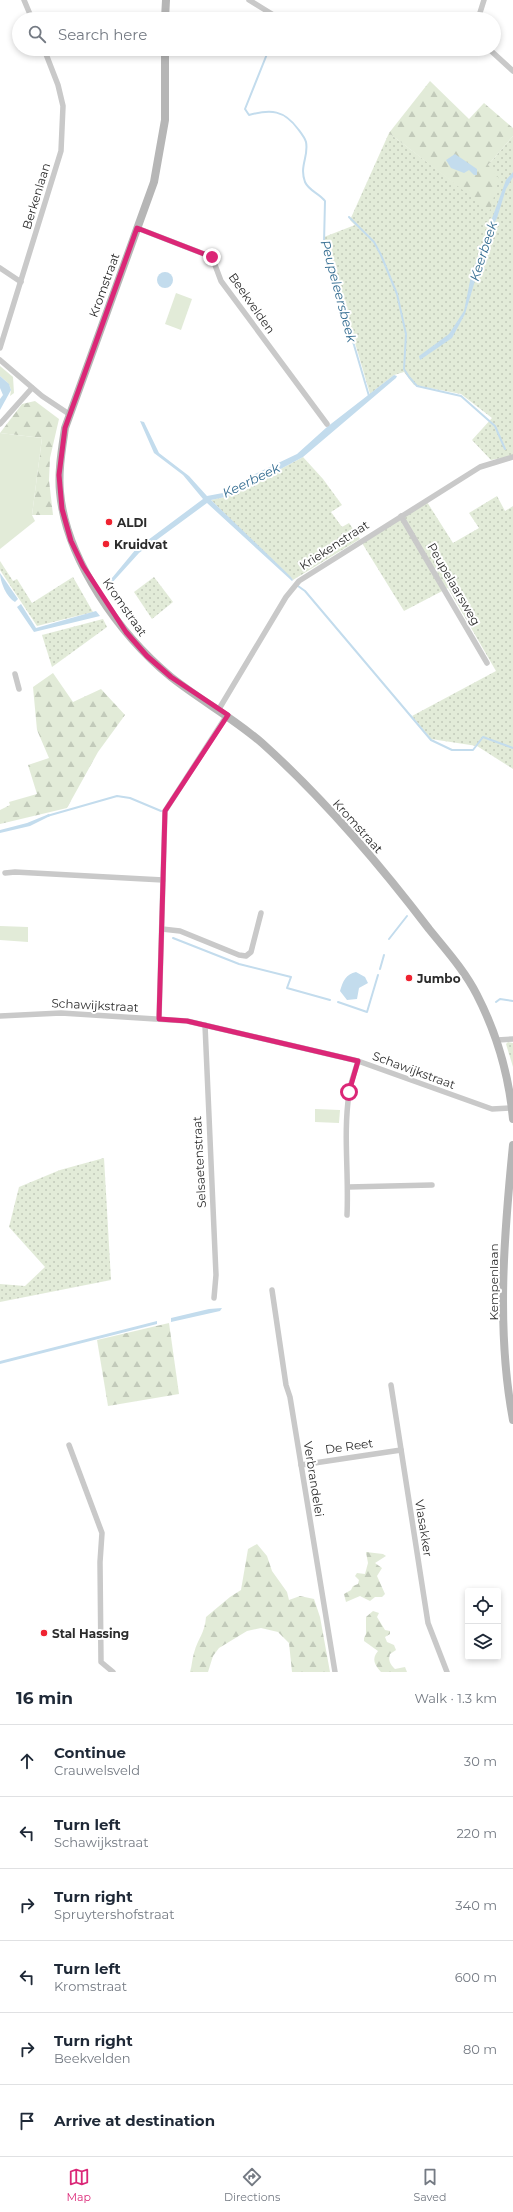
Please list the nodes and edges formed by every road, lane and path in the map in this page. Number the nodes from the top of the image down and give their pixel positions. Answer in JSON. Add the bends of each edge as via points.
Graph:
{"nodes":[{"id":1,"x":24,"y":0,"type":"edge"},
{"id":2,"x":166,"y":0,"type":"edge"},
{"id":3,"x":249,"y":0,"type":"edge"},
{"id":4,"x":484,"y":0,"type":"edge"},
{"id":5,"x":29,"y":12,"type":"edge"},
{"id":6,"x":165,"y":12,"type":"edge"},
{"id":7,"x":269,"y":12,"type":"edge"},
{"id":8,"x":480,"y":12,"type":"edge"},
{"id":9,"x":47,"y":56,"type":"edge"},
{"id":10,"x":165,"y":56,"type":"edge"},
{"id":11,"x":497,"y":56,"type":"edge"},
{"id":12,"x":513,"y":71,"type":"edge"},
{"id":13,"x":137,"y":228,"type":"junction"},
{"id":14,"x":0,"y":268,"type":"edge"},
{"id":15,"x":21,"y":282,"type":"junction"},
{"id":16,"x":0,"y":348,"type":"edge"},
{"id":17,"x":0,"y":360,"type":"edge"},
{"id":18,"x":32,"y":388,"type":"junction"},
{"id":19,"x":69,"y":414,"type":"junction"},
{"id":20,"x":0,"y":424,"type":"edge"},
{"id":21,"x":327,"y":424,"type":"dead end"},
{"id":22,"x":513,"y":458,"type":"edge"},
{"id":23,"x":401,"y":516,"type":"junction"},
{"id":24,"x":488,"y":663,"type":"dead end"},
{"id":25,"x":15,"y":674,"type":"dead end"},
{"id":26,"x":19,"y":689,"type":"dead end"},
{"id":27,"x":219,"y":709,"type":"junction"},
{"id":28,"x":228,"y":715,"type":"junction"},
{"id":29,"x":6,"y":873,"type":"dead end"},
{"id":30,"x":163,"y":880,"type":"junction"},
{"id":31,"x":261,"y":913,"type":"dead end"},
{"id":32,"x":162,"y":929,"type":"junction"},
{"id":33,"x":0,"y":1016,"type":"edge"},
{"id":34,"x":159,"y":1019,"type":"junction"},
{"id":35,"x":205,"y":1026,"type":"junction"},
{"id":36,"x":513,"y":1039,"type":"edge"},
{"id":37,"x":497,"y":1040,"type":"junction"},
{"id":38,"x":358,"y":1061,"type":"junction"},
{"id":39,"x":512,"y":1108,"type":"junction"},
{"id":40,"x":513,"y":1119,"type":"edge"},
{"id":41,"x":513,"y":1145,"type":"edge"},
{"id":42,"x":432,"y":1185,"type":"dead end"},
{"id":43,"x":348,"y":1187,"type":"junction"},
{"id":44,"x":347,"y":1215,"type":"dead end"},
{"id":45,"x":272,"y":1290,"type":"dead end"},
{"id":46,"x":214,"y":1298,"type":"dead end"},
{"id":47,"x":391,"y":1385,"type":"dead end"},
{"id":48,"x":513,"y":1420,"type":"edge"},
{"id":49,"x":69,"y":1445,"type":"dead end"},
{"id":50,"x":401,"y":1450,"type":"junction"},
{"id":51,"x":301,"y":1465,"type":"junction"},
{"id":52,"x":113,"y":1672,"type":"edge"},
{"id":53,"x":335,"y":1672,"type":"edge"},
{"id":54,"x":447,"y":1672,"type":"edge"}],
"edges":[{"from":1,"to":5,"type":"street"},
{"from":2,"to":6,"type":"main road"},
{"from":3,"to":7,"type":"street"},
{"from":4,"to":8,"type":"street"},
{"from":9,"to":15,"type":"street","name":"Berkenlaan","via":[[63,106],[63,130],[56,169]]},
{"from":10,"to":13,"type":"main road","name":"Kromstraat","via":[[163,141],[154,182]]},
{"from":11,"to":12,"type":"street"},
{"from":13,"to":19,"type":"main road","name":"Kromstraat"},
{"from":13,"to":21,"type":"street","name":"Beekvelden","via":[[212,257],[221,281]]},
{"from":14,"to":15,"type":"street"},
{"from":15,"to":16,"type":"street","name":"Berkenlaan"},
{"from":17,"to":18,"type":"street"},
{"from":18,"to":19,"type":"street"},
{"from":18,"to":20,"type":"street"},
{"from":19,"to":27,"type":"main road","name":"Kromstraat","via":[[60,458],[60,491],[67,530],[83,566],[107,605],[139,648],[181,685]]},
{"from":22,"to":23,"type":"street","name":"Kriekenstraat","via":[[480,467]]},
{"from":23,"to":24,"type":"street","name":"Peupelaarsweg"},
{"from":23,"to":27,"type":"street","name":"Kriekenstraat","via":[[292,588]]},
{"from":25,"to":26,"type":"street"},
{"from":27,"to":28,"type":"main road","name":"Kromstraat"},
{"from":28,"to":30,"type":"street","via":[[165,811]]},
{"from":28,"to":37,"type":"main road","name":"Kromstraat","via":[[296,776],[411,905],[467,978]]},
{"from":29,"to":30,"type":"street"},
{"from":30,"to":32,"type":"street"},
{"from":31,"to":32,"type":"street","via":[[251,952],[246,956],[180,931]]},
{"from":32,"to":34,"type":"street"},
{"from":33,"to":34,"type":"street","name":"Schawijkstraat","via":[[61,1013]]},
{"from":34,"to":35,"type":"street","name":"Schawijkstraat","via":[[187,1021]]},
{"from":35,"to":38,"type":"street","name":"Schawijkstraat"},
{"from":35,"to":46,"type":"street","name":"Selsaetenstraat","via":[[216,1275]]},
{"from":36,"to":37,"type":"street"},
{"from":37,"to":39,"type":"main road"},
{"from":38,"to":39,"type":"street","name":"Schawijkstraat","via":[[488,1108]]},
{"from":38,"to":43,"type":"street","via":[[349,1092],[346,1127]]},
{"from":39,"to":40,"type":"main road"},
{"from":41,"to":48,"type":"main road","name":"Kempenlaan","via":[[504,1290],[505,1351]]},
{"from":42,"to":43,"type":"street"},
{"from":43,"to":44,"type":"street"},
{"from":45,"to":51,"type":"street","name":"Verbrandelei"},
{"from":47,"to":50,"type":"street","name":"Vlasakker"},
{"from":49,"to":52,"type":"street","via":[[102,1533],[101,1662]]},
{"from":50,"to":51,"type":"street","name":"De Reet"},
{"from":50,"to":54,"type":"street","name":"Vlasakker","via":[[428,1622]]},
{"from":51,"to":53,"type":"street","name":"Verbrandelei"}]}
